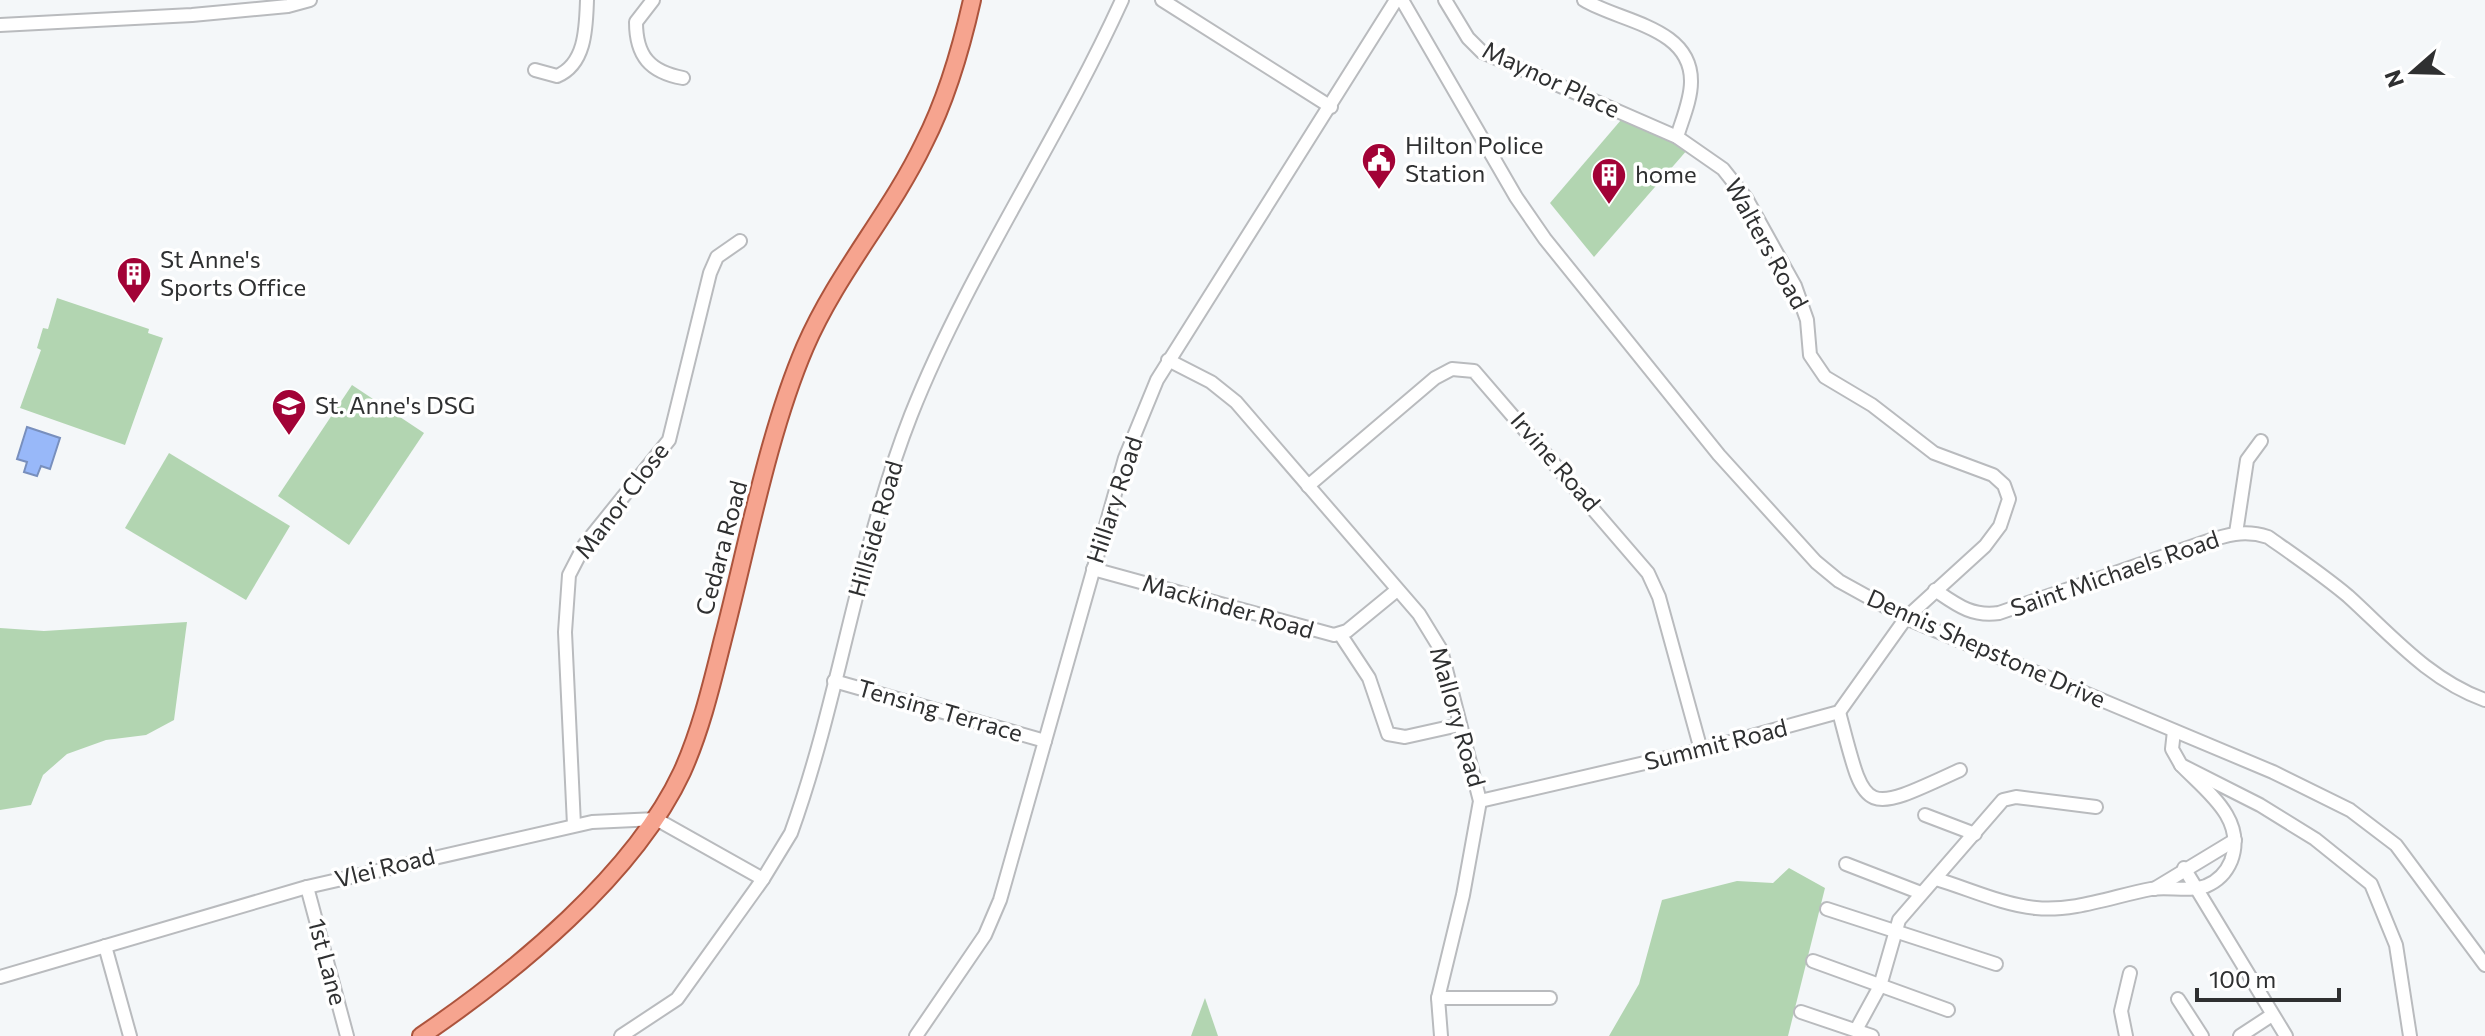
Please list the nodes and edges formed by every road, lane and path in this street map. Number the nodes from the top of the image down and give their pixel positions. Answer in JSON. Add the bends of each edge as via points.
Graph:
{"nodes":[{"id":1,"x":310,"y":0,"type":"edge"},
{"id":2,"x":587,"y":0,"type":"edge"},
{"id":3,"x":653,"y":0,"type":"edge"},
{"id":4,"x":972,"y":0,"type":"edge"},
{"id":5,"x":1122,"y":0,"type":"edge"},
{"id":6,"x":1162,"y":0,"type":"edge"},
{"id":7,"x":1399,"y":0,"type":"edge"},
{"id":8,"x":1445,"y":0,"type":"edge"},
{"id":9,"x":1584,"y":0,"type":"edge"},
{"id":10,"x":0,"y":25,"type":"edge"},
{"id":11,"x":535,"y":70,"type":"dead end"},
{"id":12,"x":683,"y":78,"type":"dead end"},
{"id":13,"x":1331,"y":107,"type":"junction"},
{"id":14,"x":1677,"y":137,"type":"junction"},
{"id":15,"x":740,"y":241,"type":"dead end"},
{"id":16,"x":1168,"y":360,"type":"junction"},
{"id":17,"x":2261,"y":441,"type":"dead end"},
{"id":18,"x":1308,"y":486,"type":"junction"},
{"id":19,"x":2236,"y":533,"type":"junction"},
{"id":20,"x":1093,"y":569,"type":"junction"},
{"id":21,"x":1397,"y":590,"type":"junction"},
{"id":22,"x":1935,"y":590,"type":"junction"},
{"id":23,"x":1906,"y":618,"type":"junction"},
{"id":24,"x":1340,"y":634,"type":"junction"},
{"id":25,"x":834,"y":681,"type":"junction"},
{"id":26,"x":2485,"y":700,"type":"edge"},
{"id":27,"x":1839,"y":712,"type":"junction"},
{"id":28,"x":1459,"y":725,"type":"junction"},
{"id":29,"x":2174,"y":731,"type":"junction"},
{"id":30,"x":1045,"y":741,"type":"junction"},
{"id":31,"x":1701,"y":750,"type":"junction"},
{"id":32,"x":2181,"y":765,"type":"junction"},
{"id":33,"x":1960,"y":770,"type":"dead end"},
{"id":34,"x":1480,"y":801,"type":"junction"},
{"id":35,"x":2096,"y":807,"type":"dead end"},
{"id":36,"x":1925,"y":815,"type":"dead end"},
{"id":37,"x":656,"y":819,"type":"junction"},
{"id":38,"x":574,"y":825,"type":"junction"},
{"id":39,"x":1975,"y":834,"type":"junction"},
{"id":40,"x":2235,"y":840,"type":"junction"},
{"id":41,"x":1846,"y":864,"type":"dead end"},
{"id":42,"x":2184,"y":868,"type":"junction"},
{"id":43,"x":763,"y":879,"type":"junction"},
{"id":44,"x":1936,"y":879,"type":"junction"},
{"id":45,"x":307,"y":887,"type":"junction"},
{"id":46,"x":2195,"y":887,"type":"junction"},
{"id":47,"x":2154,"y":889,"type":"junction"},
{"id":48,"x":1921,"y":893,"type":"junction"},
{"id":49,"x":1827,"y":909,"type":"dead end"},
{"id":50,"x":1895,"y":934,"type":"junction"},
{"id":51,"x":105,"y":946,"type":"junction"},
{"id":52,"x":1813,"y":961,"type":"dead end"},
{"id":53,"x":1996,"y":964,"type":"dead end"},
{"id":54,"x":2485,"y":965,"type":"edge"},
{"id":55,"x":2130,"y":973,"type":"dead end"},
{"id":56,"x":0,"y":977,"type":"edge"},
{"id":57,"x":1880,"y":986,"type":"junction"},
{"id":58,"x":1438,"y":998,"type":"junction"},
{"id":59,"x":1550,"y":998,"type":"dead end"},
{"id":60,"x":2178,"y":999,"type":"dead end"},
{"id":61,"x":1948,"y":1010,"type":"dead end"},
{"id":62,"x":1801,"y":1012,"type":"dead end"},
{"id":63,"x":2272,"y":1015,"type":"junction"},
{"id":64,"x":1850,"y":1031,"type":"edge"},
{"id":65,"x":130,"y":1036,"type":"edge"},
{"id":66,"x":347,"y":1036,"type":"edge"},
{"id":67,"x":421,"y":1036,"type":"edge"},
{"id":68,"x":621,"y":1036,"type":"edge"},
{"id":69,"x":916,"y":1036,"type":"edge"},
{"id":70,"x":1441,"y":1036,"type":"edge"},
{"id":71,"x":1872,"y":1036,"type":"edge"},
{"id":72,"x":2126,"y":1036,"type":"edge"},
{"id":73,"x":2202,"y":1036,"type":"edge"},
{"id":74,"x":2240,"y":1036,"type":"edge"},
{"id":75,"x":2286,"y":1036,"type":"edge"},
{"id":76,"x":2410,"y":1036,"type":"edge"}],
"edges":[{"from":1,"to":10,"type":"street","via":[[192,15]]},
{"from":2,"to":11,"type":"street","via":[[582,48],[575,62],[557,76]]},
{"from":3,"to":12,"type":"street","via":[[636,22],[641,55],[663,74]]},
{"from":4,"to":37,"type":"main road","name":"Cedara Road","via":[[953,73],[924,144],[845,268],[799,362],[698,732]]},
{"from":5,"to":25,"type":"street","name":"Hillside Road","via":[[924,385],[895,462]]},
{"from":6,"to":13,"type":"street"},
{"from":7,"to":13,"type":"street","name":"Hillary Road"},
{"from":7,"to":23,"type":"street","name":"Dennis Shepstone Drive","via":[[1545,239],[1709,443],[1816,562]]},
{"from":8,"to":14,"type":"street","name":"Maynor Place","via":[[1482,52]]},
{"from":9,"to":14,"type":"street","via":[[1654,30],[1680,51],[1691,85]]},
{"from":13,"to":16,"type":"street","name":"Hillary Road"},
{"from":14,"to":22,"type":"street","name":"Walters Road","via":[[1723,169],[1746,198],[1795,286],[1807,320],[1810,355],[1825,377],[1872,405],[1924,447],[1993,475],[2008,491],[2000,526]]},
{"from":15,"to":38,"type":"street","name":"Manor Close","via":[[717,257],[710,273],[669,440],[585,544],[569,575],[565,632]]},
{"from":16,"to":18,"type":"street","name":"Mallory Road","via":[[1225,391]]},
{"from":16,"to":20,"type":"street","name":"Hillary Road","via":[[1125,458]]},
{"from":17,"to":19,"type":"street","via":[[2247,460]]},
{"from":18,"to":21,"type":"street","name":"Mallory Road"},
{"from":18,"to":31,"type":"street","name":"Irvine Road","via":[[1435,378],[1452,369],[1474,371],[1648,573]]},
{"from":19,"to":22,"type":"street","name":"Saint Michaels Road","via":[[1999,613],[1964,610]]},
{"from":19,"to":26,"type":"street","name":"Saint Michaels Road","via":[[2268,537],[2346,595],[2428,670],[2453,688]]},
{"from":20,"to":24,"type":"street","name":"Mackinder Road"},
{"from":20,"to":30,"type":"street","name":"Hillary Road"},
{"from":21,"to":24,"type":"street","name":"Mackinder Road"},
{"from":21,"to":28,"type":"street","name":"Mallory Road","via":[[1430,628],[1441,650]]},
{"from":22,"to":23,"type":"street","name":"Walters Road"},
{"from":23,"to":27,"type":"street"},
{"from":23,"to":29,"type":"street","name":"Dennis Shepstone Drive"},
{"from":24,"to":28,"type":"street","via":[[1369,678],[1388,734],[1405,737]]},
{"from":25,"to":30,"type":"street","name":"Tensing Terrace"},
{"from":25,"to":43,"type":"street","name":"Hillside Road","via":[[799,810]]},
{"from":27,"to":31,"type":"street","name":"Summit Road"},
{"from":27,"to":33,"type":"street","via":[[1861,790],[1872,798],[1888,800]]},
{"from":28,"to":34,"type":"street","name":"Mallory Road"},
{"from":29,"to":32,"type":"street","via":[[2173,754]]},
{"from":29,"to":54,"type":"street","name":"Dennis Shepstone Drive","via":[[2301,785],[2377,828],[2415,868]]},
{"from":30,"to":69,"type":"street","name":"Hillary Road","via":[[994,918]]},
{"from":31,"to":34,"type":"street","name":"Summit Road"},
{"from":32,"to":40,"type":"street","via":[[2228,814]]},
{"from":32,"to":76,"type":"street","via":[[2315,839],[2371,884],[2396,945]]},
{"from":34,"to":58,"type":"street","name":"Mallory Road"},
{"from":35,"to":39,"type":"street","via":[[2009,797]]},
{"from":36,"to":39,"type":"street"},
{"from":37,"to":38,"type":"street","name":"Vlei Road"},
{"from":37,"to":43,"type":"street"},
{"from":37,"to":67,"type":"main road","name":"Cedara Road","via":[[614,873],[568,917],[482,992]]},
{"from":38,"to":45,"type":"street","name":"Vlei Road"},
{"from":39,"to":44,"type":"street"},
{"from":40,"to":42,"type":"street"},
{"from":40,"to":46,"type":"street","via":[[2218,880]]},
{"from":41,"to":48,"type":"street"},
{"from":42,"to":46,"type":"street"},
{"from":42,"to":47,"type":"street"},
{"from":43,"to":68,"type":"street","name":"Hillside Road","via":[[677,999]]},
{"from":44,"to":47,"type":"street","via":[[2035,908]]},
{"from":44,"to":48,"type":"street"},
{"from":45,"to":51,"type":"street","name":"Vlei Road"},
{"from":45,"to":66,"type":"street","name":"1st Lane"},
{"from":46,"to":47,"type":"street"},
{"from":46,"to":63,"type":"street"},
{"from":48,"to":50,"type":"street","via":[[1899,920]]},
{"from":49,"to":50,"type":"street"},
{"from":50,"to":53,"type":"street"},
{"from":50,"to":57,"type":"street"},
{"from":51,"to":56,"type":"street","name":"Vlei Road"},
{"from":51,"to":65,"type":"street"},
{"from":52,"to":57,"type":"street"},
{"from":55,"to":72,"type":"street","via":[[2121,1011]]},
{"from":57,"to":61,"type":"street"},
{"from":57,"to":64,"type":"street"},
{"from":58,"to":59,"type":"street"},
{"from":58,"to":70,"type":"street","name":"Mallory Road"},
{"from":60,"to":73,"type":"street"},
{"from":62,"to":64,"type":"street"},
{"from":63,"to":74,"type":"street"},
{"from":63,"to":75,"type":"street"},
{"from":64,"to":71,"type":"street"}]}
